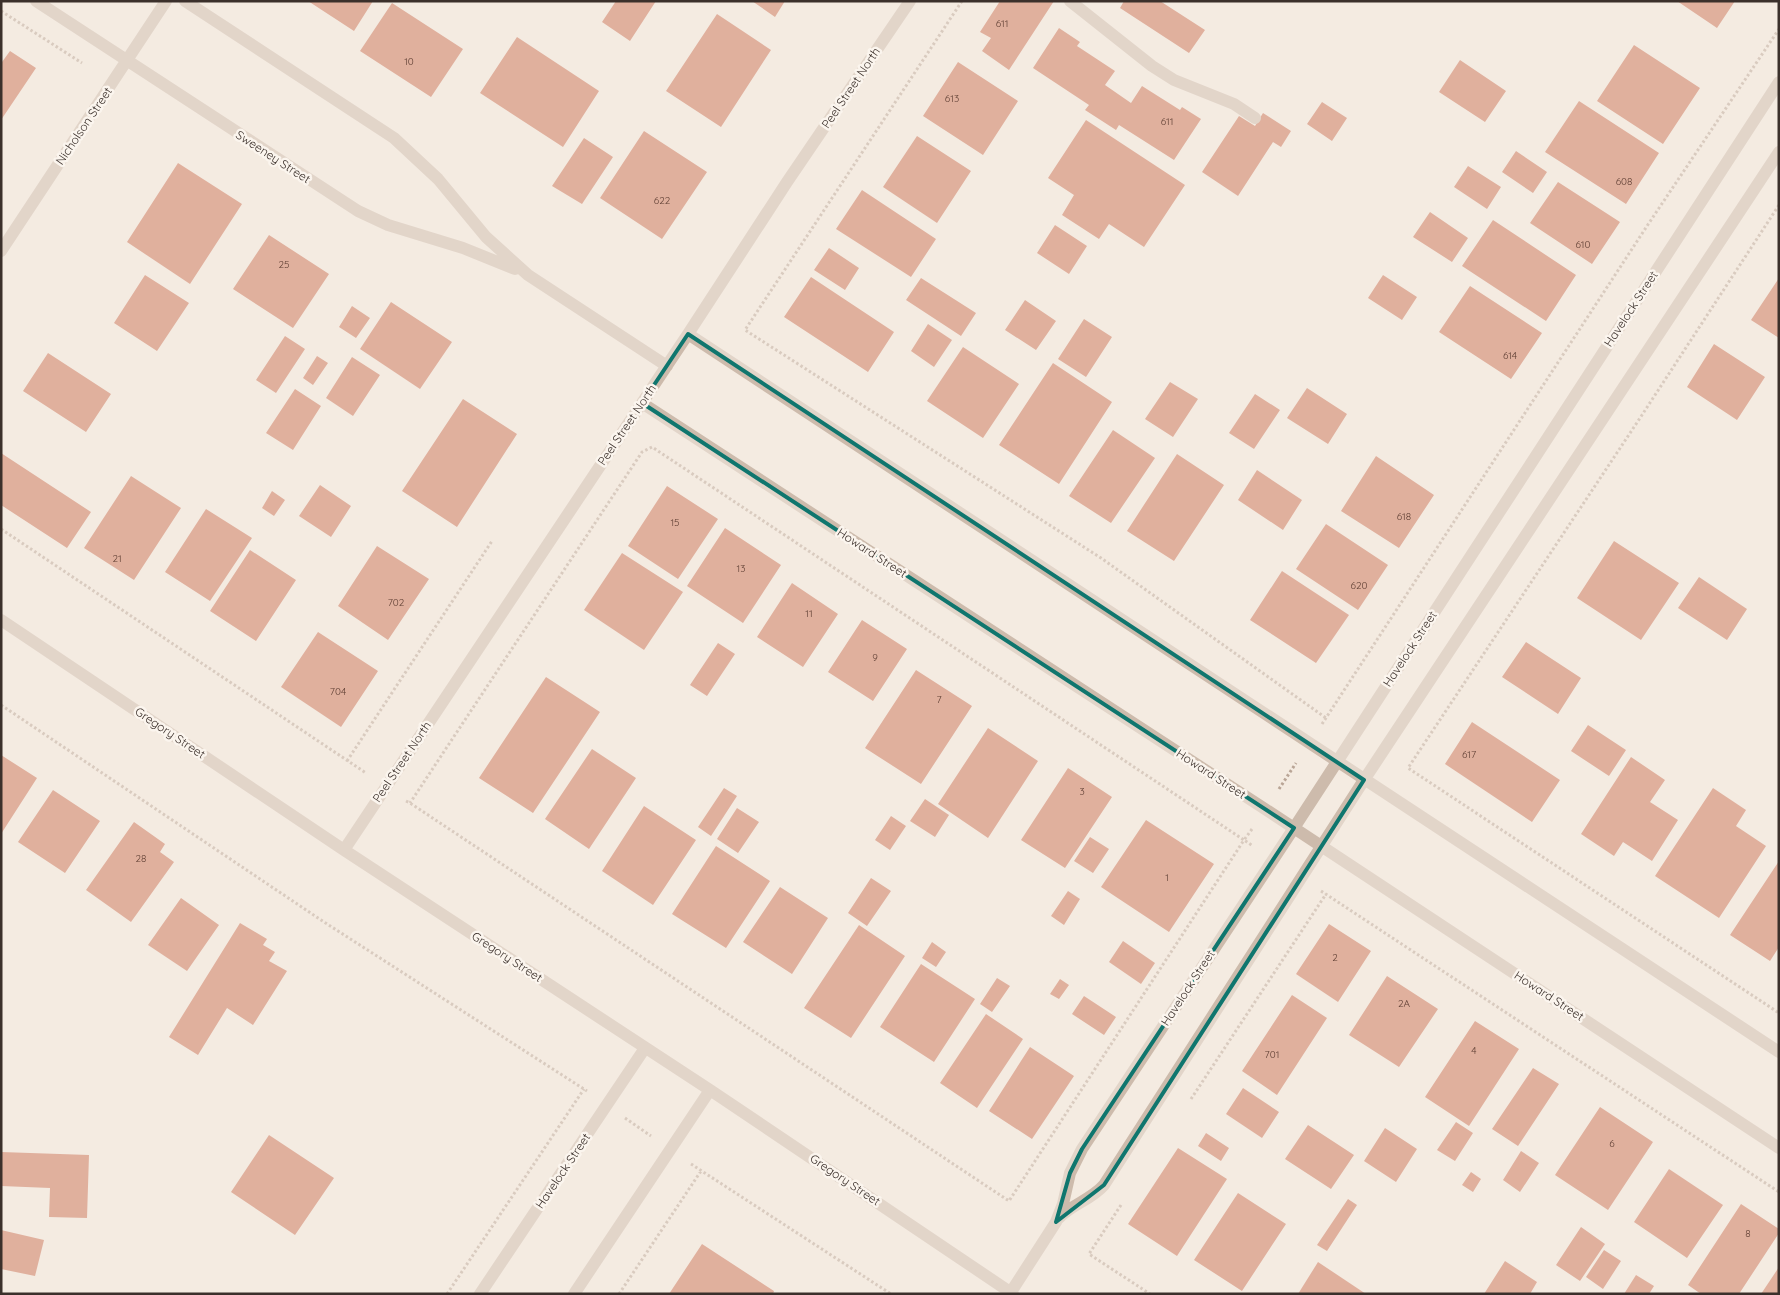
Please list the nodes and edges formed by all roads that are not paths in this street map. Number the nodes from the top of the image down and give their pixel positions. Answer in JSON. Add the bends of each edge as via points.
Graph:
{"nodes":[{"id":1,"x":36,"y":1,"type":"edge"},
{"id":2,"x":166,"y":1,"type":"edge"},
{"id":3,"x":185,"y":1,"type":"edge"},
{"id":4,"x":910,"y":1,"type":"edge"},
{"id":5,"x":1070,"y":1,"type":"edge"},
{"id":6,"x":127,"y":61,"type":"junction"},
{"id":7,"x":1779,"y":82,"type":"edge"},
{"id":8,"x":1255,"y":118,"type":"dead end"},
{"id":9,"x":1779,"y":152,"type":"edge"},
{"id":10,"x":1,"y":251,"type":"edge"},
{"id":11,"x":528,"y":275,"type":"junction"},
{"id":12,"x":688,"y":334,"type":"junction"},
{"id":13,"x":667,"y":366,"type":"junction"},
{"id":14,"x":642,"y":403,"type":"junction"},
{"id":15,"x":1,"y":620,"type":"edge"},
{"id":16,"x":1336,"y":762,"type":"junction"},
{"id":17,"x":1364,"y":780,"type":"junction"},
{"id":18,"x":1294,"y":828,"type":"junction"},
{"id":19,"x":1322,"y":846,"type":"junction"},
{"id":20,"x":344,"y":850,"type":"junction"},
{"id":21,"x":645,"y":1048,"type":"junction"},
{"id":22,"x":1779,"y":1052,"type":"edge"},
{"id":23,"x":710,"y":1090,"type":"junction"},
{"id":24,"x":1779,"y":1148,"type":"edge"},
{"id":25,"x":1056,"y":1222,"type":"junction"},
{"id":26,"x":1012,"y":1293,"type":"edge"},
{"id":27,"x":480,"y":1294,"type":"edge"},
{"id":28,"x":574,"y":1294,"type":"edge"}],
"edges":[{"from":1,"to":6,"type":"street","name":"Sweeney Street"},
{"from":2,"to":6,"type":"street","name":"Nicholson Street"},
{"from":3,"to":11,"type":"street","name":"Sweeney Street","via":[[394,138],[438,179],[486,237]]},
{"from":4,"to":12,"type":"street","name":"Peel Street North"},
{"from":5,"to":8,"type":"street","via":[[1174,80],[1234,104]]},
{"from":6,"to":10,"type":"street","name":"Nicholson Street"},
{"from":6,"to":11,"type":"street","name":"Sweeney Street","via":[[358,211],[388,225],[464,248]]},
{"from":7,"to":16,"type":"street","name":"Havelock Street"},
{"from":9,"to":17,"type":"street","name":"Havelock Street"},
{"from":11,"to":13,"type":"street","name":"Sweeney Street"},
{"from":12,"to":13,"type":"street","name":"Peel Street North"},
{"from":12,"to":16,"type":"street"},
{"from":13,"to":14,"type":"street","name":"Peel Street North"},
{"from":14,"to":18,"type":"street","name":"Howard Street"},
{"from":14,"to":20,"type":"street","name":"Peel Street North"},
{"from":15,"to":20,"type":"street","name":"Gregory Street"},
{"from":16,"to":17,"type":"street"},
{"from":16,"to":18,"type":"street","name":"Havelock Street"},
{"from":17,"to":19,"type":"street","name":"Havelock Street"},
{"from":17,"to":22,"type":"street"},
{"from":18,"to":19,"type":"street","name":"Howard Street"},
{"from":18,"to":25,"type":"street","name":"Havelock Street","via":[[1082,1149],[1070,1173]]},
{"from":19,"to":24,"type":"street","name":"Howard Street"},
{"from":19,"to":25,"type":"street","name":"Havelock Street","via":[[1104,1185],[1095,1195],[1070,1208]]},
{"from":20,"to":21,"type":"street","name":"Gregory Street"},
{"from":21,"to":23,"type":"street","name":"Gregory Street"},
{"from":21,"to":27,"type":"street","name":"Havelock Street"},
{"from":23,"to":26,"type":"street","name":"Gregory Street"},
{"from":23,"to":28,"type":"street"},
{"from":25,"to":26,"type":"street","name":"Havelock Street"}]}
